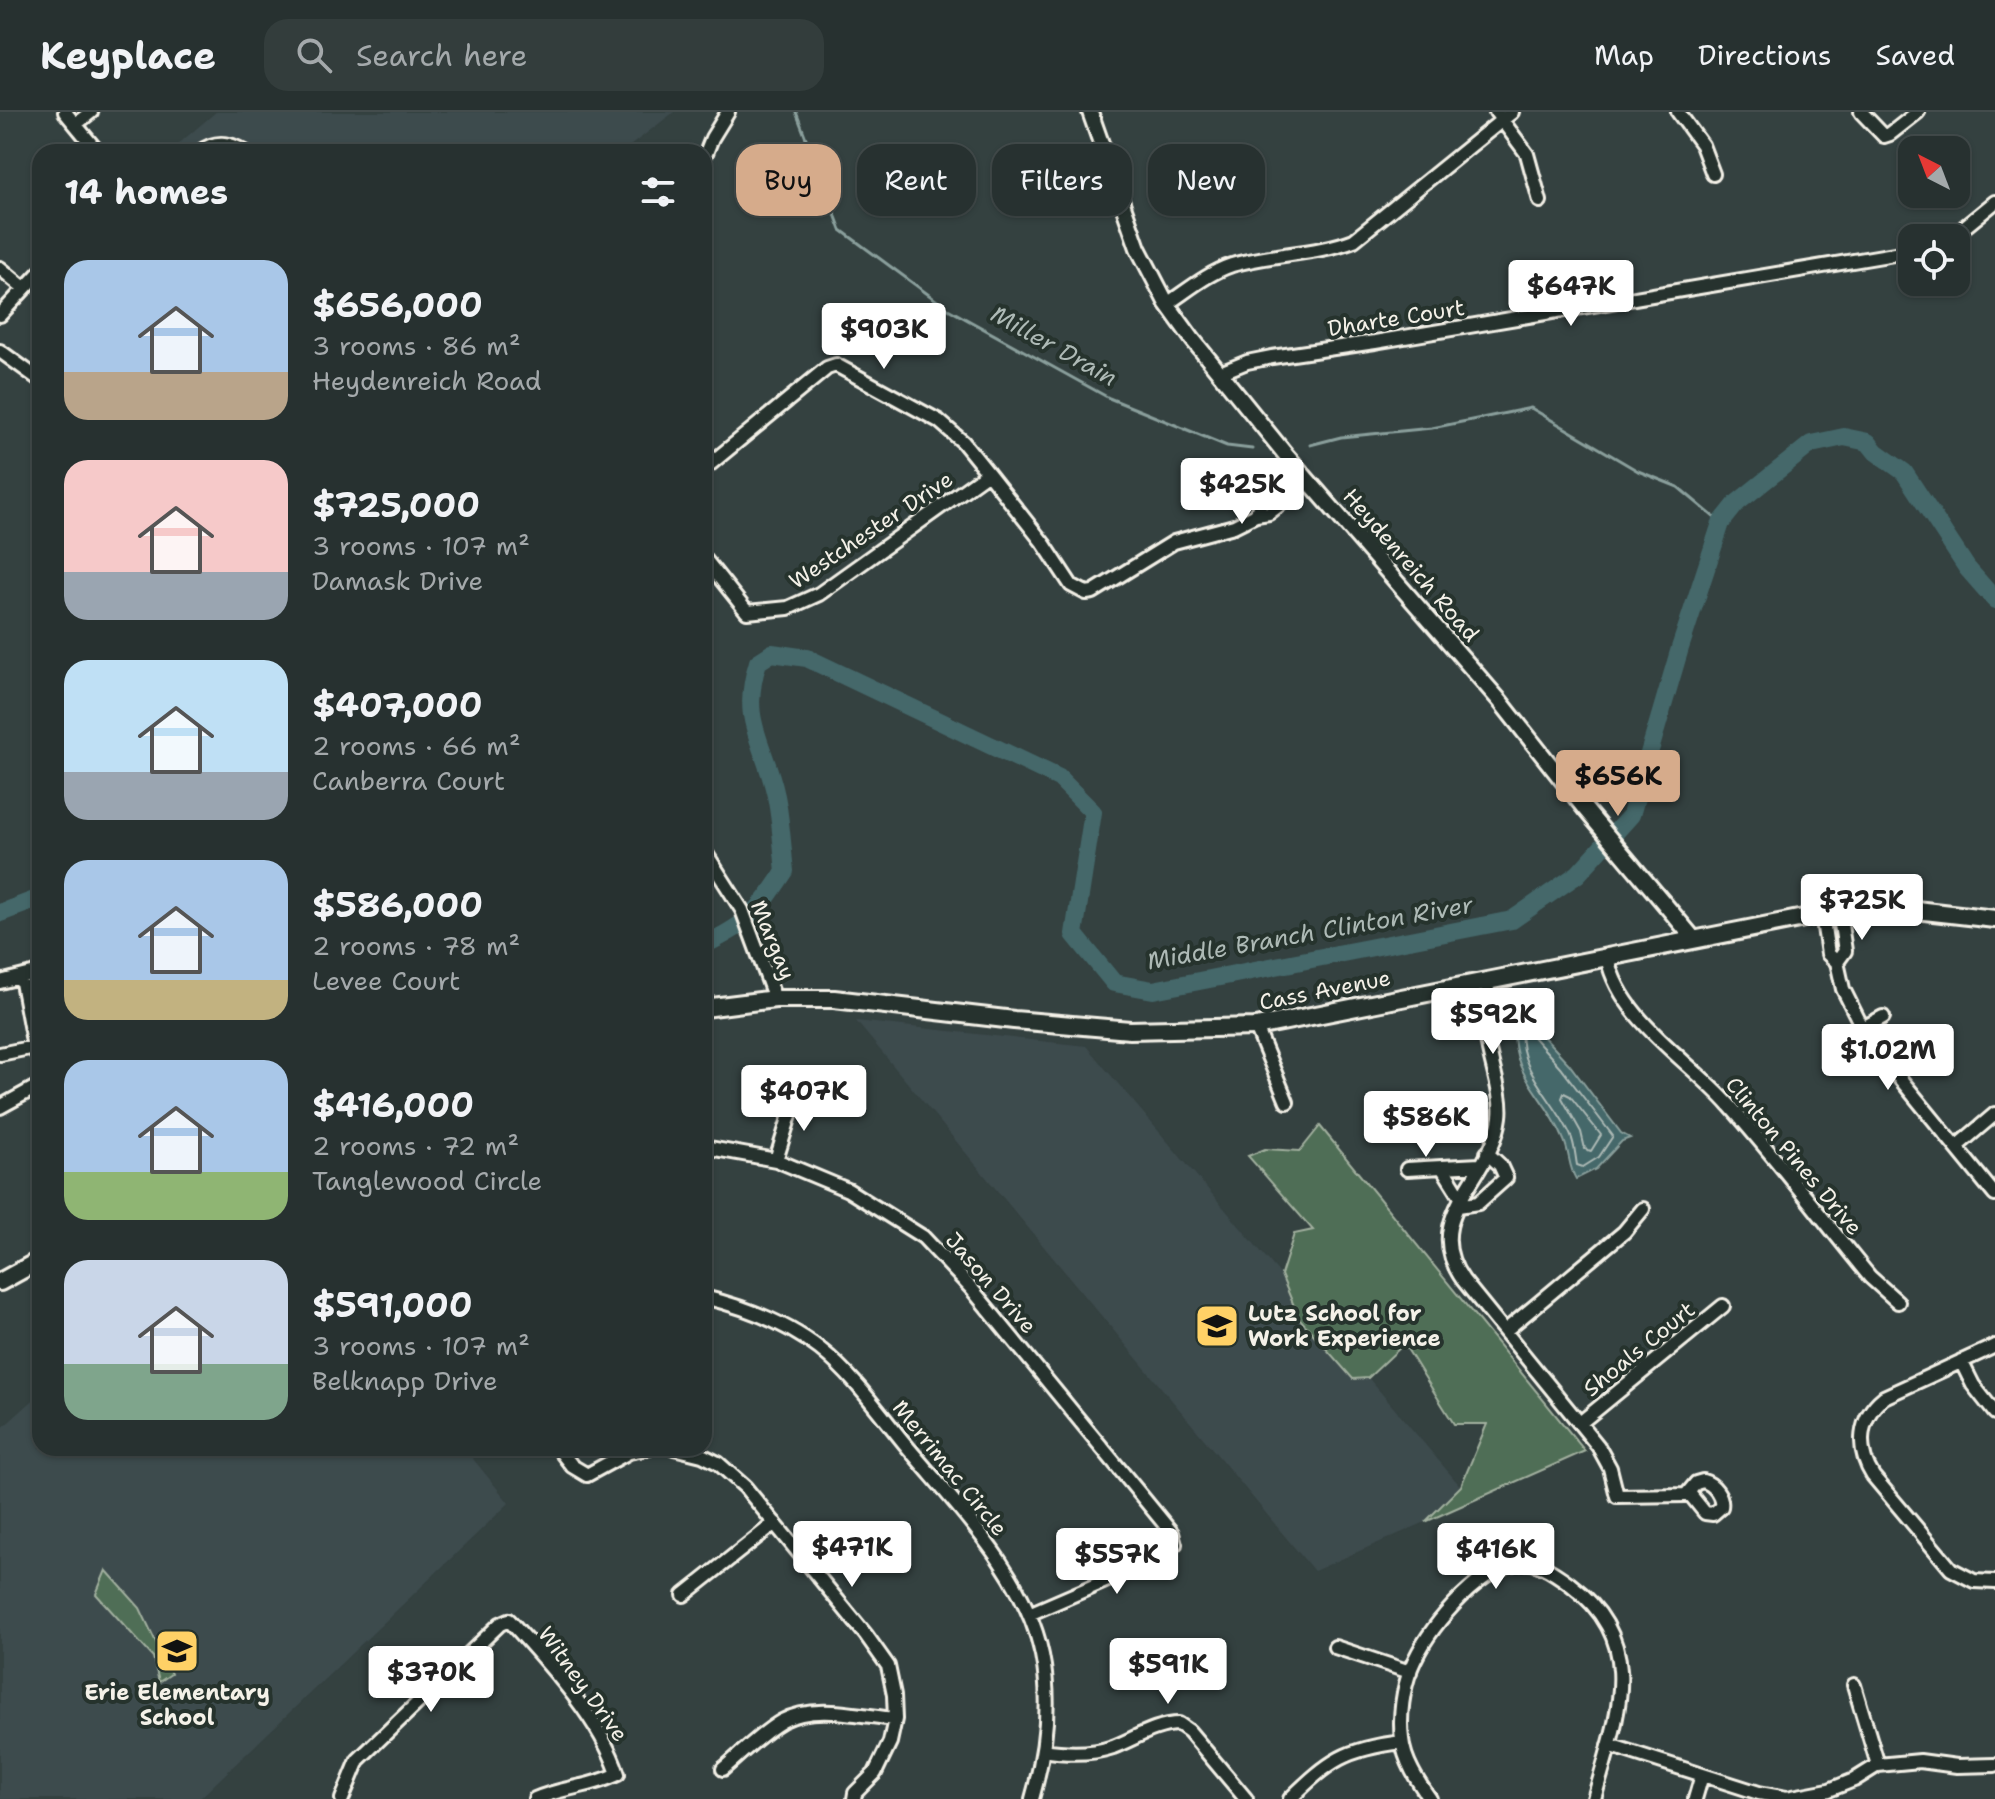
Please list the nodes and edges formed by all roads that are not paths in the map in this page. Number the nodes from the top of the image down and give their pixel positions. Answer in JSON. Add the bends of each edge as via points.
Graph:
{"nodes":[{"id":1,"x":65,"y":112,"type":"edge"},
{"id":2,"x":91,"y":112,"type":"edge"},
{"id":3,"x":728,"y":112,"type":"edge"},
{"id":4,"x":1090,"y":112,"type":"edge"},
{"id":5,"x":1678,"y":112,"type":"edge"},
{"id":6,"x":1861,"y":112,"type":"edge"},
{"id":7,"x":1918,"y":112,"type":"edge"},
{"id":8,"x":1504,"y":115,"type":"edge"},
{"id":9,"x":76,"y":124,"type":"junction"},
{"id":10,"x":92,"y":144,"type":"edge"},
{"id":11,"x":710,"y":144,"type":"edge"},
{"id":12,"x":1713,"y":174,"type":"dead end"},
{"id":13,"x":1540,"y":201,"type":"dead end"},
{"id":14,"x":1995,"y":202,"type":"edge"},
{"id":15,"x":1968,"y":224,"type":"edge"},
{"id":16,"x":1898,"y":253,"type":"edge"},
{"id":17,"x":0,"y":268,"type":"edge"},
{"id":18,"x":32,"y":279,"type":"edge"},
{"id":19,"x":23,"y":287,"type":"junction"},
{"id":20,"x":1167,"y":304,"type":"junction"},
{"id":21,"x":0,"y":315,"type":"edge"},
{"id":22,"x":0,"y":351,"type":"edge"},
{"id":23,"x":1220,"y":373,"type":"junction"},
{"id":24,"x":32,"y":374,"type":"edge"},
{"id":25,"x":712,"y":462,"type":"edge"},
{"id":26,"x":1298,"y":470,"type":"junction"},
{"id":27,"x":988,"y":473,"type":"junction"},
{"id":28,"x":1309,"y":482,"type":"junction"},
{"id":29,"x":1275,"y":490,"type":"junction"},
{"id":30,"x":1285,"y":501,"type":"junction"},
{"id":31,"x":1256,"y":515,"type":"junction"},
{"id":32,"x":712,"y":568,"type":"edge"},
{"id":33,"x":712,"y":863,"type":"edge"},
{"id":34,"x":1839,"y":911,"type":"junction"},
{"id":35,"x":1822,"y":914,"type":"junction"},
{"id":36,"x":1995,"y":919,"type":"edge"},
{"id":37,"x":1694,"y":939,"type":"junction"},
{"id":38,"x":1607,"y":957,"type":"junction"},
{"id":39,"x":1837,"y":962,"type":"junction"},
{"id":40,"x":32,"y":974,"type":"edge"},
{"id":41,"x":21,"y":977,"type":"junction"},
{"id":42,"x":0,"y":982,"type":"edge"},
{"id":43,"x":1479,"y":983,"type":"junction"},
{"id":44,"x":775,"y":999,"type":"junction"},
{"id":45,"x":712,"y":1007,"type":"edge"},
{"id":46,"x":1883,"y":1017,"type":"dead end"},
{"id":47,"x":1256,"y":1027,"type":"junction"},
{"id":48,"x":1863,"y":1028,"type":"junction"},
{"id":49,"x":32,"y":1036,"type":"edge"},
{"id":50,"x":32,"y":1047,"type":"edge"},
{"id":51,"x":0,"y":1054,"type":"edge"},
{"id":52,"x":32,"y":1089,"type":"edge"},
{"id":53,"x":796,"y":1096,"type":"dead end"},
{"id":54,"x":1287,"y":1102,"type":"dead end"},
{"id":55,"x":0,"y":1107,"type":"edge"},
{"id":56,"x":1995,"y":1114,"type":"edge"},
{"id":57,"x":1956,"y":1147,"type":"junction"},
{"id":58,"x":712,"y":1148,"type":"edge"},
{"id":59,"x":1487,"y":1153,"type":"junction"},
{"id":60,"x":776,"y":1160,"type":"junction"},
{"id":61,"x":1480,"y":1165,"type":"junction"},
{"id":62,"x":1442,"y":1167,"type":"junction"},
{"id":63,"x":1407,"y":1169,"type":"dead end"},
{"id":64,"x":1995,"y":1195,"type":"edge"},
{"id":65,"x":1460,"y":1202,"type":"junction"},
{"id":66,"x":1643,"y":1209,"type":"dead end"},
{"id":67,"x":32,"y":1264,"type":"edge"},
{"id":68,"x":0,"y":1282,"type":"edge"},
{"id":69,"x":712,"y":1299,"type":"edge"},
{"id":70,"x":1898,"y":1302,"type":"dead end"},
{"id":71,"x":1723,"y":1306,"type":"dead end"},
{"id":72,"x":1505,"y":1331,"type":"junction"},
{"id":73,"x":1995,"y":1346,"type":"edge"},
{"id":74,"x":1961,"y":1361,"type":"junction"},
{"id":75,"x":1995,"y":1413,"type":"edge"},
{"id":76,"x":1580,"y":1423,"type":"junction"},
{"id":77,"x":565,"y":1456,"type":"edge"},
{"id":78,"x":622,"y":1456,"type":"edge"},
{"id":79,"x":704,"y":1456,"type":"edge"},
{"id":80,"x":1689,"y":1493,"type":"dead end"},
{"id":81,"x":775,"y":1523,"type":"junction"},
{"id":82,"x":1995,"y":1582,"type":"edge"},
{"id":83,"x":684,"y":1595,"type":"dead end"},
{"id":84,"x":1029,"y":1614,"type":"junction"},
{"id":85,"x":1335,"y":1647,"type":"dead end"},
{"id":86,"x":1410,"y":1672,"type":"junction"},
{"id":87,"x":1854,"y":1685,"type":"dead end"},
{"id":88,"x":895,"y":1719,"type":"junction"},
{"id":89,"x":1402,"y":1742,"type":"junction"},
{"id":90,"x":1609,"y":1745,"type":"junction"},
{"id":91,"x":1043,"y":1750,"type":"junction"},
{"id":92,"x":1878,"y":1765,"type":"junction"},
{"id":93,"x":1995,"y":1765,"type":"edge"},
{"id":94,"x":723,"y":1769,"type":"dead end"},
{"id":95,"x":1702,"y":1775,"type":"junction"},
{"id":96,"x":342,"y":1799,"type":"edge"},
{"id":97,"x":535,"y":1799,"type":"edge"},
{"id":98,"x":854,"y":1799,"type":"edge"},
{"id":99,"x":1032,"y":1799,"type":"edge"},
{"id":100,"x":1246,"y":1799,"type":"edge"},
{"id":101,"x":1290,"y":1799,"type":"edge"},
{"id":102,"x":1430,"y":1799,"type":"edge"},
{"id":103,"x":1594,"y":1799,"type":"edge"},
{"id":104,"x":1695,"y":1799,"type":"edge"}],
"edges":[{"from":1,"to":9,"type":"street"},
{"from":2,"to":9,"type":"street"},
{"from":3,"to":11,"type":"street"},
{"from":4,"to":20,"type":"street","name":"Heydenreich Road","via":[[1138,248]]},
{"from":5,"to":12,"type":"street","via":[[1702,145]]},
{"from":6,"to":7,"type":"street","via":[[1884,136]]},
{"from":8,"to":13,"type":"street","via":[[1527,154]]},
{"from":8,"to":20,"type":"street","via":[[1354,240],[1229,266]]},
{"from":9,"to":10,"type":"street"},
{"from":14,"to":15,"type":"street"},
{"from":16,"to":23,"type":"street","name":"Dharte Court","via":[[1272,357]]},
{"from":17,"to":19,"type":"street"},
{"from":18,"to":19,"type":"street"},
{"from":19,"to":21,"type":"street"},
{"from":20,"to":23,"type":"street","name":"Heydenreich Road"},
{"from":22,"to":24,"type":"street"},
{"from":23,"to":26,"type":"street","name":"Heydenreich Road"},
{"from":25,"to":27,"type":"street","name":"Westchester Drive","via":[[836,365],[939,421]]},
{"from":26,"to":28,"type":"street","name":"Heydenreich Road"},
{"from":26,"to":29,"type":"street"},
{"from":27,"to":31,"type":"street","name":"Westchester Drive","via":[[1071,585],[1086,593],[1174,542]]},
{"from":27,"to":32,"type":"street","name":"Westchester Drive","via":[[819,594],[788,608],[747,612]]},
{"from":28,"to":30,"type":"street","name":"Westchester Drive"},
{"from":28,"to":37,"type":"street","name":"Heydenreich Road","via":[[1500,701]]},
{"from":29,"to":30,"type":"street"},
{"from":29,"to":31,"type":"street"},
{"from":30,"to":31,"type":"street","name":"Westchester Drive"},
{"from":33,"to":44,"type":"street","name":"Margay","via":[[742,910]]},
{"from":34,"to":35,"type":"main road","name":"Cass Avenue"},
{"from":34,"to":36,"type":"main road","name":"Cass Avenue","via":[[1898,908]]},
{"from":34,"to":39,"type":"street","via":[[1845,951]]},
{"from":35,"to":37,"type":"main road","name":"Cass Avenue"},
{"from":35,"to":39,"type":"street","via":[[1828,954]]},
{"from":37,"to":38,"type":"main road","name":"Cass Avenue"},
{"from":38,"to":43,"type":"main road","name":"Cass Avenue"},
{"from":38,"to":70,"type":"street","name":"Clinton Pines Drive","via":[[1614,983],[1661,1042],[1725,1100],[1870,1277]]},
{"from":39,"to":48,"type":"street","via":[[1843,989]]},
{"from":40,"to":41,"type":"street"},
{"from":41,"to":42,"type":"street"},
{"from":41,"to":49,"type":"street"},
{"from":43,"to":47,"type":"main road","name":"Cass Avenue"},
{"from":43,"to":59,"type":"street","via":[[1481,1027],[1500,1108]]},
{"from":44,"to":45,"type":"main road","name":"Cass Avenue"},
{"from":44,"to":47,"type":"main road","name":"Cass Avenue","via":[[867,1001],[1130,1030]]},
{"from":46,"to":48,"type":"street"},
{"from":47,"to":54,"type":"street"},
{"from":48,"to":57,"type":"street"},
{"from":50,"to":51,"type":"street"},
{"from":52,"to":55,"type":"street"},
{"from":53,"to":60,"type":"street"},
{"from":56,"to":57,"type":"street"},
{"from":57,"to":64,"type":"street"},
{"from":58,"to":60,"type":"street","name":"Jason Drive"},
{"from":59,"to":61,"type":"street"},
{"from":59,"to":65,"type":"street","via":[[1502,1168],[1504,1181],[1478,1203]]},
{"from":60,"to":84,"type":"street","name":"Jason Drive","via":[[848,1190],[932,1246],[1166,1523],[1175,1544],[1161,1557]]},
{"from":61,"to":62,"type":"street"},
{"from":61,"to":65,"type":"street"},
{"from":62,"to":63,"type":"street"},
{"from":62,"to":65,"type":"street"},
{"from":65,"to":72,"type":"street","via":[[1447,1232],[1452,1262]]},
{"from":66,"to":72,"type":"street","via":[[1624,1232]]},
{"from":67,"to":68,"type":"main road"},
{"from":69,"to":84,"type":"street","name":"Merrimac Circle","via":[[799,1335],[841,1369],[993,1552]]},
{"from":71,"to":76,"type":"street","name":"Shoals Court"},
{"from":72,"to":76,"type":"street"},
{"from":73,"to":74,"type":"street"},
{"from":74,"to":75,"type":"street"},
{"from":74,"to":82,"type":"street","via":[[1889,1393],[1873,1406],[1865,1421],[1862,1450],[1873,1476],[1951,1569],[1974,1581]]},
{"from":76,"to":80,"type":"street","via":[[1607,1462],[1617,1496]]},
{"from":77,"to":78,"type":"street","via":[[587,1475]]},
{"from":79,"to":81,"type":"street","via":[[745,1487]]},
{"from":81,"to":83,"type":"street"},
{"from":81,"to":88,"type":"street","via":[[880,1654],[892,1678]]},
{"from":84,"to":91,"type":"street","name":"Merrimac Circle","via":[[1045,1675]]},
{"from":85,"to":86,"type":"street"},
{"from":86,"to":89,"type":"street","via":[[1402,1706]]},
{"from":86,"to":90,"type":"street","via":[[1441,1622],[1472,1586],[1516,1562],[1535,1564],[1591,1603],[1616,1642],[1621,1691]]},
{"from":87,"to":92,"type":"street"},
{"from":88,"to":94,"type":"street","via":[[803,1714],[783,1720]]},
{"from":88,"to":98,"type":"street","via":[[885,1756]]},
{"from":89,"to":101,"type":"street","via":[[1354,1750],[1321,1770]]},
{"from":89,"to":102,"type":"street"},
{"from":90,"to":95,"type":"street"},
{"from":90,"to":103,"type":"street"},
{"from":91,"to":99,"type":"street","name":"Merrimac Circle"},
{"from":91,"to":100,"type":"street","via":[[1098,1751],[1179,1724]]},
{"from":92,"to":93,"type":"street"},
{"from":92,"to":95,"type":"street","via":[[1829,1790],[1787,1798]]},
{"from":95,"to":104,"type":"street"},
{"from":96,"to":97,"type":"street","name":"Witney Drive","via":[[358,1760],[509,1620],[610,1747],[618,1774]]}]}
